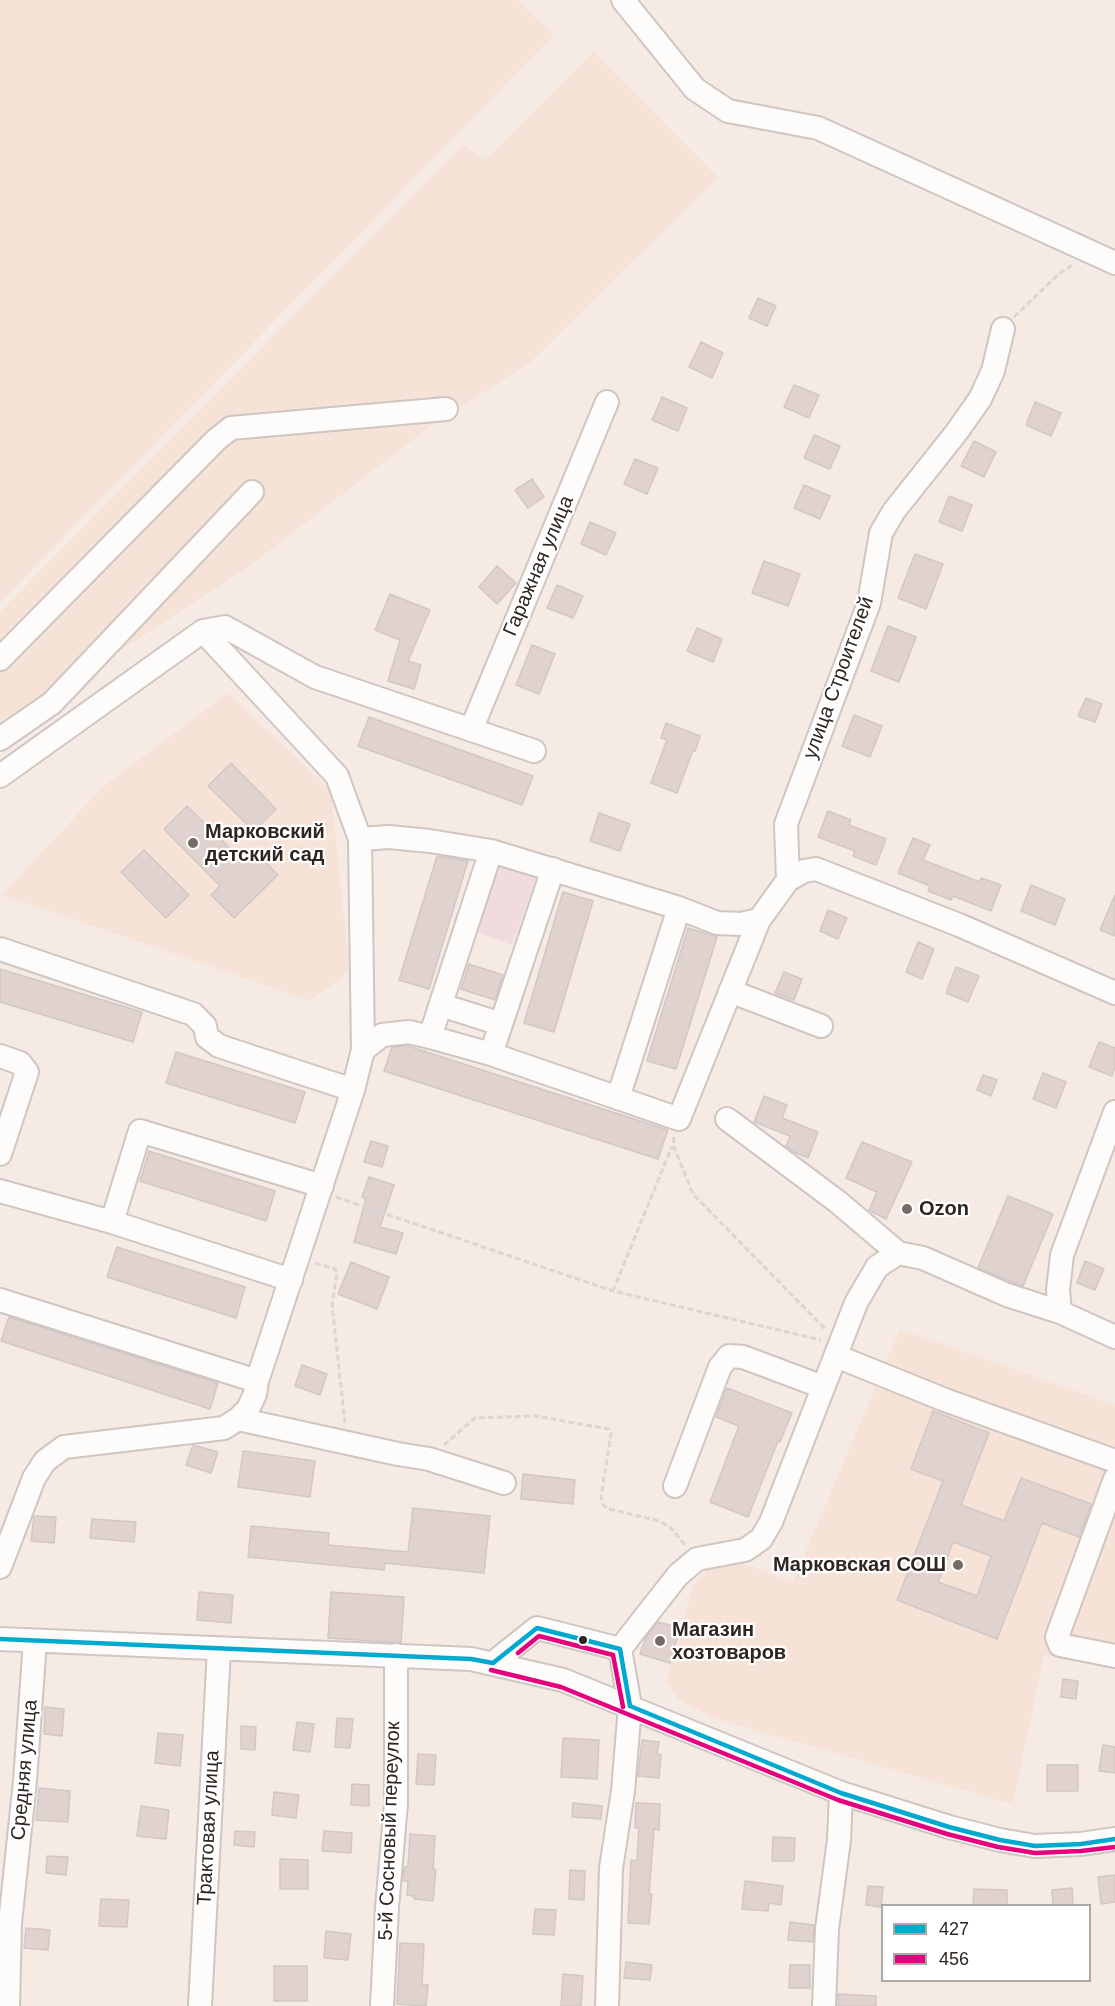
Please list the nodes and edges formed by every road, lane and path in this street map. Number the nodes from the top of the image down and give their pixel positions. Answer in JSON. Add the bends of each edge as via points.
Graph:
{"nodes":[{"id":1,"x":623,"y":0,"type":"edge"},
{"id":2,"x":1105,"y":258,"type":"edge"},
{"id":3,"x":1002,"y":329,"type":"joint"},
{"id":4,"x":607,"y":402,"type":"dead end"},
{"id":5,"x":446,"y":409,"type":"dead end"},
{"id":6,"x":252,"y":492,"type":"dead end"},
{"id":7,"x":203,"y":631,"type":"junction"},
{"id":8,"x":0,"y":659,"type":"edge"},
{"id":9,"x":471,"y":730,"type":"junction"},
{"id":10,"x":0,"y":739,"type":"edge"},
{"id":11,"x":534,"y":751,"type":"dead end"},
{"id":12,"x":0,"y":776,"type":"edge"},
{"id":13,"x":360,"y":839,"type":"junction"},
{"id":14,"x":491,"y":851,"type":"junction"},
{"id":15,"x":553,"y":869,"type":"junction"},
{"id":16,"x":788,"y":880,"type":"junction"},
{"id":17,"x":679,"y":908,"type":"junction"},
{"id":18,"x":759,"y":920,"type":"junction"},
{"id":19,"x":0,"y":949,"type":"edge"},
{"id":20,"x":730,"y":991,"type":"junction"},
{"id":21,"x":1115,"y":993,"type":"edge"},
{"id":22,"x":441,"y":1005,"type":"junction"},
{"id":23,"x":501,"y":1024,"type":"junction"},
{"id":24,"x":821,"y":1026,"type":"dead end"},
{"id":25,"x":430,"y":1037,"type":"junction"},
{"id":26,"x":363,"y":1050,"type":"junction"},
{"id":27,"x":491,"y":1054,"type":"junction"},
{"id":28,"x":0,"y":1056,"type":"edge"},
{"id":29,"x":353,"y":1090,"type":"junction"},
{"id":30,"x":618,"y":1098,"type":"junction"},
{"id":31,"x":1115,"y":1112,"type":"edge"},
{"id":32,"x":679,"y":1119,"type":"junction"},
{"id":33,"x":727,"y":1119,"type":"dead end"},
{"id":34,"x":673,"y":1145,"type":"junction"},
{"id":35,"x":0,"y":1154,"type":"edge"},
{"id":36,"x":321,"y":1189,"type":"junction"},
{"id":37,"x":0,"y":1191,"type":"edge"},
{"id":38,"x":112,"y":1222,"type":"junction"},
{"id":39,"x":898,"y":1253,"type":"junction"},
{"id":40,"x":298,"y":1259,"type":"junction"},
{"id":41,"x":291,"y":1280,"type":"junction"},
{"id":42,"x":613,"y":1291,"type":"junction"},
{"id":43,"x":0,"y":1300,"type":"edge"},
{"id":44,"x":1060,"y":1312,"type":"junction"},
{"id":45,"x":1115,"y":1337,"type":"edge"},
{"id":46,"x":838,"y":1350,"type":"junction"},
{"id":47,"x":257,"y":1381,"type":"junction"},
{"id":48,"x":824,"y":1387,"type":"junction"},
{"id":49,"x":238,"y":1419,"type":"junction"},
{"id":50,"x":347,"y":1443,"type":"junction"},
{"id":51,"x":429,"y":1459,"type":"junction"},
{"id":52,"x":1115,"y":1461,"type":"edge"},
{"id":53,"x":1115,"y":1479,"type":"edge"},
{"id":54,"x":504,"y":1483,"type":"dead end"},
{"id":55,"x":675,"y":1486,"type":"dead end"},
{"id":56,"x":697,"y":1559,"type":"junction"},
{"id":57,"x":0,"y":1567,"type":"edge"},
{"id":58,"x":0,"y":1639,"type":"edge"},
{"id":59,"x":35,"y":1641,"type":"junction"},
{"id":60,"x":219,"y":1649,"type":"junction"},
{"id":61,"x":620,"y":1649,"type":"junction"},
{"id":62,"x":396,"y":1655,"type":"junction"},
{"id":63,"x":1115,"y":1656,"type":"edge"},
{"id":64,"x":494,"y":1663,"type":"junction"},
{"id":65,"x":630,"y":1707,"type":"junction"},
{"id":66,"x":841,"y":1793,"type":"junction"},
{"id":67,"x":1115,"y":1839,"type":"edge"},
{"id":68,"x":8,"y":2006,"type":"edge"},
{"id":69,"x":200,"y":2006,"type":"edge"},
{"id":70,"x":382,"y":2006,"type":"edge"},
{"id":71,"x":606,"y":2006,"type":"edge"},
{"id":72,"x":824,"y":2006,"type":"edge"}],
"edges":[{"from":1,"to":2,"type":"street","via":[[695,88],[728,111],[818,128]]},
{"from":2,"to":3,"type":"path","via":[[1060,273]]},
{"from":3,"to":16,"type":"street","name":"улица Строителей","via":[[993,371],[980,399],[881,533],[869,603],[786,824]]},
{"from":4,"to":9,"type":"street","name":"Гаражная улица"},
{"from":5,"to":8,"type":"street","via":[[231,428]]},
{"from":6,"to":10,"type":"street","via":[[52,703]]},
{"from":7,"to":9,"type":"street","via":[[225,627],[315,677]]},
{"from":7,"to":12,"type":"street"},
{"from":7,"to":13,"type":"street","via":[[336,776]]},
{"from":9,"to":11,"type":"street"},
{"from":13,"to":14,"type":"street","via":[[389,837]]},
{"from":13,"to":26,"type":"street"},
{"from":14,"to":15,"type":"street"},
{"from":14,"to":22,"type":"street"},
{"from":15,"to":17,"type":"street"},
{"from":15,"to":23,"type":"street"},
{"from":16,"to":18,"type":"street"},
{"from":16,"to":21,"type":"street","via":[[816,869],[830,873]]},
{"from":17,"to":18,"type":"street","via":[[717,923]]},
{"from":17,"to":30,"type":"street"},
{"from":18,"to":20,"type":"street"},
{"from":19,"to":29,"type":"street","via":[[193,1014],[206,1026],[207,1037],[219,1046]]},
{"from":20,"to":24,"type":"street"},
{"from":20,"to":32,"type":"street"},
{"from":22,"to":23,"type":"street"},
{"from":22,"to":25,"type":"street"},
{"from":23,"to":27,"type":"street"},
{"from":25,"to":26,"type":"street","via":[[409,1032],[382,1035]]},
{"from":25,"to":27,"type":"street"},
{"from":26,"to":29,"type":"street"},
{"from":27,"to":30,"type":"street"},
{"from":28,"to":35,"type":"street","via":[[20,1063],[27,1072]]},
{"from":29,"to":36,"type":"street"},
{"from":30,"to":32,"type":"street"},
{"from":31,"to":44,"type":"street","via":[[1062,1255]]},
{"from":32,"to":34,"type":"path"},
{"from":33,"to":39,"type":"street","via":[[838,1202]]},
{"from":34,"to":42,"type":"path"},
{"from":34,"to":46,"type":"path","via":[[693,1194]]},
{"from":36,"to":38,"type":"street","via":[[140,1131]]},
{"from":36,"to":40,"type":"street"},
{"from":36,"to":42,"type":"path"},
{"from":37,"to":38,"type":"street"},
{"from":38,"to":41,"type":"street"},
{"from":39,"to":44,"type":"street","via":[[923,1258],[1007,1295]]},
{"from":39,"to":46,"type":"street","via":[[877,1267],[856,1304]]},
{"from":40,"to":41,"type":"street"},
{"from":40,"to":50,"type":"path","via":[[335,1269],[337,1273],[332,1305]]},
{"from":41,"to":47,"type":"street"},
{"from":42,"to":46,"type":"path"},
{"from":43,"to":47,"type":"street"},
{"from":44,"to":45,"type":"street"},
{"from":46,"to":48,"type":"street"},
{"from":46,"to":52,"type":"street","via":[[945,1400]]},
{"from":47,"to":49,"type":"street","via":[[248,1409]]},
{"from":48,"to":55,"type":"street","via":[[742,1357],[729,1356],[720,1367]]},
{"from":48,"to":56,"type":"street","via":[[761,1539],[745,1550]]},
{"from":49,"to":50,"type":"street"},
{"from":49,"to":57,"type":"street","via":[[224,1428],[64,1447],[45,1461],[34,1478]]},
{"from":50,"to":51,"type":"street"},
{"from":51,"to":54,"type":"street"},
{"from":51,"to":56,"type":"path","via":[[475,1418],[535,1416],[609,1429],[600,1497],[603,1505],[670,1527]]},
{"from":53,"to":63,"type":"street","via":[[1057,1637],[1060,1645]]},
{"from":56,"to":61,"type":"street","via":[[678,1575]]},
{"from":58,"to":59,"type":"street"},
{"from":59,"to":60,"type":"street"},
{"from":59,"to":68,"type":"street","name":"Средняя улица","via":[[10,1923]]},
{"from":60,"to":62,"type":"street"},
{"from":60,"to":69,"type":"street","name":"Трактовая улица"},
{"from":61,"to":64,"type":"street","via":[[537,1628]]},
{"from":61,"to":65,"type":"street"},
{"from":62,"to":64,"type":"street"},
{"from":62,"to":70,"type":"street","name":"5-й Сосновый переулок","via":[[396,1803]]},
{"from":64,"to":65,"type":"street","via":[[563,1680]]},
{"from":65,"to":66,"type":"street"},
{"from":65,"to":71,"type":"street","via":[[611,1868]]},
{"from":66,"to":67,"type":"street","via":[[949,1827],[1035,1846]]},
{"from":66,"to":72,"type":"street","via":[[827,1929]]}]}
